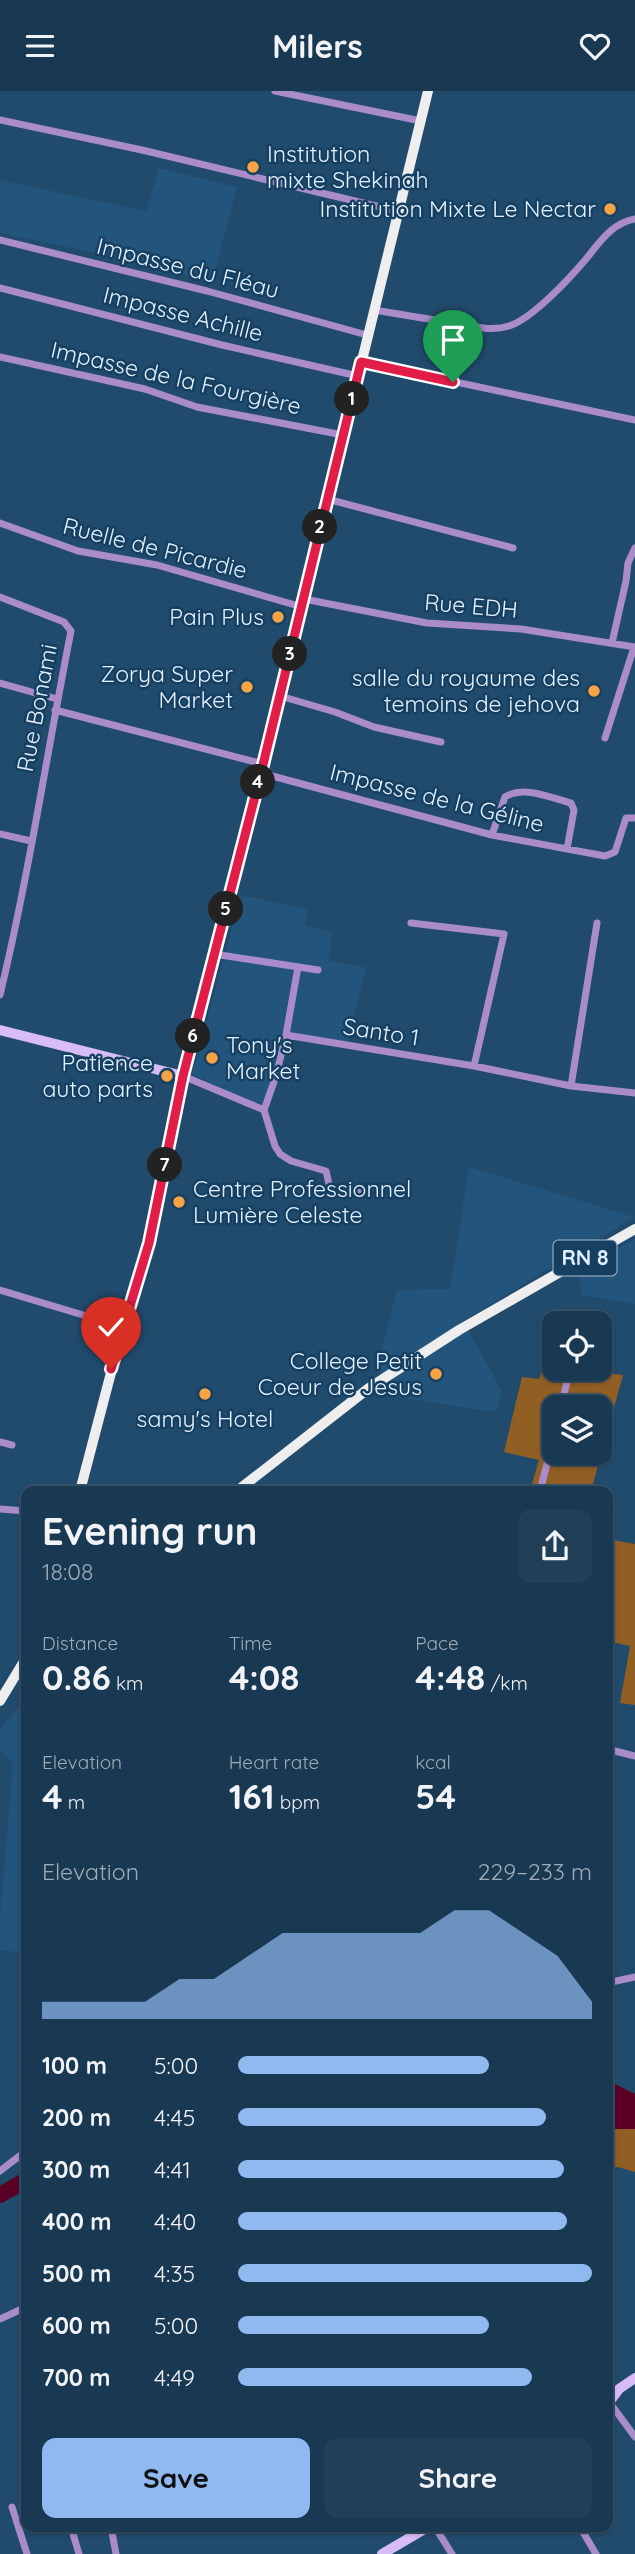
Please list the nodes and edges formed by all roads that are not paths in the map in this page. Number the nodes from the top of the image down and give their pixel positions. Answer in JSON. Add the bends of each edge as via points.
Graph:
{"nodes":[{"id":1,"x":275,"y":91,"type":"edge"},
{"id":2,"x":428,"y":91,"type":"edge"},
{"id":3,"x":0,"y":120,"type":"edge"},
{"id":4,"x":421,"y":121,"type":"junction"},
{"id":5,"x":397,"y":211,"type":"junction"},
{"id":6,"x":635,"y":219,"type":"edge"},
{"id":7,"x":0,"y":240,"type":"edge"},
{"id":8,"x":0,"y":288,"type":"edge"},
{"id":9,"x":374,"y":310,"type":"junction"},
{"id":10,"x":367,"y":335,"type":"junction"},
{"id":11,"x":0,"y":357,"type":"edge"},
{"id":12,"x":361,"y":362,"type":"junction"},
{"id":13,"x":358,"y":376,"type":"junction"},
{"id":14,"x":635,"y":420,"type":"edge"},
{"id":15,"x":343,"y":435,"type":"junction"},
{"id":16,"x":327,"y":499,"type":"junction"},
{"id":17,"x":0,"y":523,"type":"edge"},
{"id":18,"x":513,"y":548,"type":"dead end"},
{"id":19,"x":635,"y":548,"type":"edge"},
{"id":20,"x":0,"y":597,"type":"edge"},
{"id":21,"x":303,"y":603,"type":"junction"},
{"id":22,"x":612,"y":643,"type":"junction"},
{"id":23,"x":635,"y":647,"type":"edge"},
{"id":24,"x":0,"y":684,"type":"edge"},
{"id":25,"x":280,"y":696,"type":"junction"},
{"id":26,"x":57,"y":699,"type":"junction"},
{"id":27,"x":55,"y":710,"type":"junction"},
{"id":28,"x":605,"y":738,"type":"dead end"},
{"id":29,"x":441,"y":742,"type":"dead end"},
{"id":30,"x":262,"y":769,"type":"junction"},
{"id":31,"x":635,"y":818,"type":"edge"},
{"id":32,"x":0,"y":834,"type":"edge"},
{"id":33,"x":492,"y":835,"type":"junction"},
{"id":34,"x":32,"y":841,"type":"junction"},
{"id":35,"x":567,"y":849,"type":"junction"},
{"id":36,"x":411,"y":923,"type":"dead end"},
{"id":37,"x":597,"y":923,"type":"dead end"},
{"id":38,"x":214,"y":954,"type":"junction"},
{"id":39,"x":298,"y":967,"type":"junction"},
{"id":40,"x":318,"y":970,"type":"dead end"},
{"id":41,"x":0,"y":995,"type":"edge"},
{"id":42,"x":0,"y":1030,"type":"edge"},
{"id":43,"x":286,"y":1035,"type":"junction"},
{"id":44,"x":474,"y":1066,"type":"junction"},
{"id":45,"x":183,"y":1076,"type":"junction"},
{"id":46,"x":571,"y":1086,"type":"junction"},
{"id":47,"x":635,"y":1093,"type":"edge"},
{"id":48,"x":264,"y":1110,"type":"junction"},
{"id":49,"x":363,"y":1193,"type":"dead end"},
{"id":50,"x":635,"y":1229,"type":"edge"},
{"id":51,"x":0,"y":1290,"type":"edge"},
{"id":52,"x":123,"y":1327,"type":"junction"},
{"id":53,"x":0,"y":1443,"type":"edge"},
{"id":54,"x":12,"y":1445,"type":"dead end"},
{"id":55,"x":547,"y":1465,"type":"edge"},
{"id":56,"x":81,"y":1486,"type":"edge"},
{"id":57,"x":243,"y":1486,"type":"edge"},
{"id":58,"x":541,"y":1486,"type":"edge"},
{"id":59,"x":0,"y":1509,"type":"edge"},
{"id":60,"x":21,"y":1511,"type":"edge"},
{"id":61,"x":21,"y":1667,"type":"edge"},
{"id":62,"x":0,"y":1701,"type":"edge"},
{"id":63,"x":613,"y":1750,"type":"edge"},
{"id":64,"x":635,"y":1756,"type":"edge"},
{"id":65,"x":635,"y":1977,"type":"edge"},
{"id":66,"x":613,"y":1982,"type":"edge"},
{"id":67,"x":21,"y":2155,"type":"edge"},
{"id":68,"x":0,"y":2171,"type":"edge"},
{"id":69,"x":21,"y":2309,"type":"edge"},
{"id":70,"x":0,"y":2319,"type":"edge"},
{"id":71,"x":635,"y":2378,"type":"edge"},
{"id":72,"x":613,"y":2398,"type":"edge"},
{"id":73,"x":613,"y":2410,"type":"edge"},
{"id":74,"x":635,"y":2437,"type":"edge"},
{"id":75,"x":12,"y":2507,"type":"dead end"},
{"id":76,"x":72,"y":2532,"type":"edge"},
{"id":77,"x":112,"y":2532,"type":"edge"},
{"id":78,"x":419,"y":2532,"type":"edge"},
{"id":79,"x":438,"y":2532,"type":"edge"},
{"id":80,"x":583,"y":2532,"type":"edge"},
{"id":81,"x":27,"y":2554,"type":"edge"},
{"id":82,"x":79,"y":2554,"type":"edge"},
{"id":83,"x":116,"y":2554,"type":"edge"},
{"id":84,"x":382,"y":2554,"type":"edge"},
{"id":85,"x":452,"y":2554,"type":"edge"},
{"id":86,"x":596,"y":2554,"type":"edge"}],
"edges":[{"from":1,"to":4,"type":"street"},
{"from":2,"to":4,"type":"main road"},
{"from":3,"to":5,"type":"street"},
{"from":4,"to":5,"type":"main road"},
{"from":5,"to":9,"type":"main road"},
{"from":6,"to":9,"type":"street","via":[[613,229],[574,273],[526,318],[511,326],[482,328]]},
{"from":7,"to":10,"type":"street","name":"Impasse du Fléau"},
{"from":8,"to":13,"type":"street","name":"Impasse Achille"},
{"from":9,"to":10,"type":"main road"},
{"from":10,"to":12,"type":"main road"},
{"from":11,"to":15,"type":"street","name":"Impasse de la Fourgière","via":[[145,389],[197,407]]},
{"from":12,"to":13,"type":"main road"},
{"from":12,"to":14,"type":"street"},
{"from":13,"to":15,"type":"main road"},
{"from":15,"to":16,"type":"main road"},
{"from":16,"to":18,"type":"street"},
{"from":16,"to":21,"type":"main road"},
{"from":17,"to":21,"type":"street","name":"Ruelle de Picardie","via":[[78,551],[157,565]]},
{"from":19,"to":22,"type":"street"},
{"from":20,"to":26,"type":"street","name":"Rue Bonami","via":[[64,622],[71,631]]},
{"from":21,"to":22,"type":"street","name":"Rue EDH","via":[[427,623],[521,629]]},
{"from":21,"to":25,"type":"main road"},
{"from":22,"to":23,"type":"street","name":"Rue EDH"},
{"from":23,"to":28,"type":"street"},
{"from":24,"to":26,"type":"street"},
{"from":25,"to":29,"type":"street","via":[[374,727]]},
{"from":25,"to":30,"type":"main road"},
{"from":26,"to":27,"type":"street","name":"Rue Bonami"},
{"from":27,"to":30,"type":"street","name":"Impasse de la Géline"},
{"from":27,"to":34,"type":"street","name":"Rue Bonami"},
{"from":30,"to":33,"type":"street","name":"Impasse de la Géline"},
{"from":30,"to":38,"type":"main road"},
{"from":31,"to":35,"type":"street","name":"Impasse de la Géline","via":[[625,818],[615,852],[605,856]]},
{"from":32,"to":34,"type":"street"},
{"from":33,"to":35,"type":"street","name":"Impasse de la Géline"},
{"from":33,"to":35,"type":"street","via":[[505,797],[530,792],[571,803],[574,810]]},
{"from":34,"to":41,"type":"street","name":"Rue Bonami"},
{"from":36,"to":44,"type":"street","via":[[504,934]]},
{"from":37,"to":46,"type":"street"},
{"from":38,"to":39,"type":"street"},
{"from":38,"to":45,"type":"main road"},
{"from":39,"to":40,"type":"street"},
{"from":39,"to":43,"type":"street"},
{"from":42,"to":45,"type":"main road"},
{"from":43,"to":44,"type":"street","name":"Santo 1"},
{"from":43,"to":48,"type":"street"},
{"from":44,"to":46,"type":"street","name":"Santo 1"},
{"from":45,"to":48,"type":"street"},
{"from":45,"to":52,"type":"main road","via":[[149,1243]]},
{"from":46,"to":47,"type":"street","name":"Santo 1"},
{"from":48,"to":49,"type":"street","via":[[275,1146],[286,1160],[326,1171],[334,1190]]},
{"from":50,"to":57,"type":"main road","number":"RN 8","via":[[458,1330],[369,1388]]},
{"from":51,"to":52,"type":"street"},
{"from":52,"to":56,"type":"main road"},
{"from":53,"to":54,"type":"street"},
{"from":55,"to":58,"type":"street"},
{"from":59,"to":60,"type":"street"},
{"from":61,"to":62,"type":"main road"},
{"from":63,"to":64,"type":"street"},
{"from":65,"to":66,"type":"street"},
{"from":67,"to":68,"type":"street"},
{"from":69,"to":70,"type":"street"},
{"from":71,"to":72,"type":"main road"},
{"from":73,"to":74,"type":"street"},
{"from":75,"to":81,"type":"street"},
{"from":76,"to":82,"type":"street"},
{"from":77,"to":83,"type":"street"},
{"from":78,"to":84,"type":"main road"},
{"from":79,"to":85,"type":"street"},
{"from":80,"to":86,"type":"street"}]}
